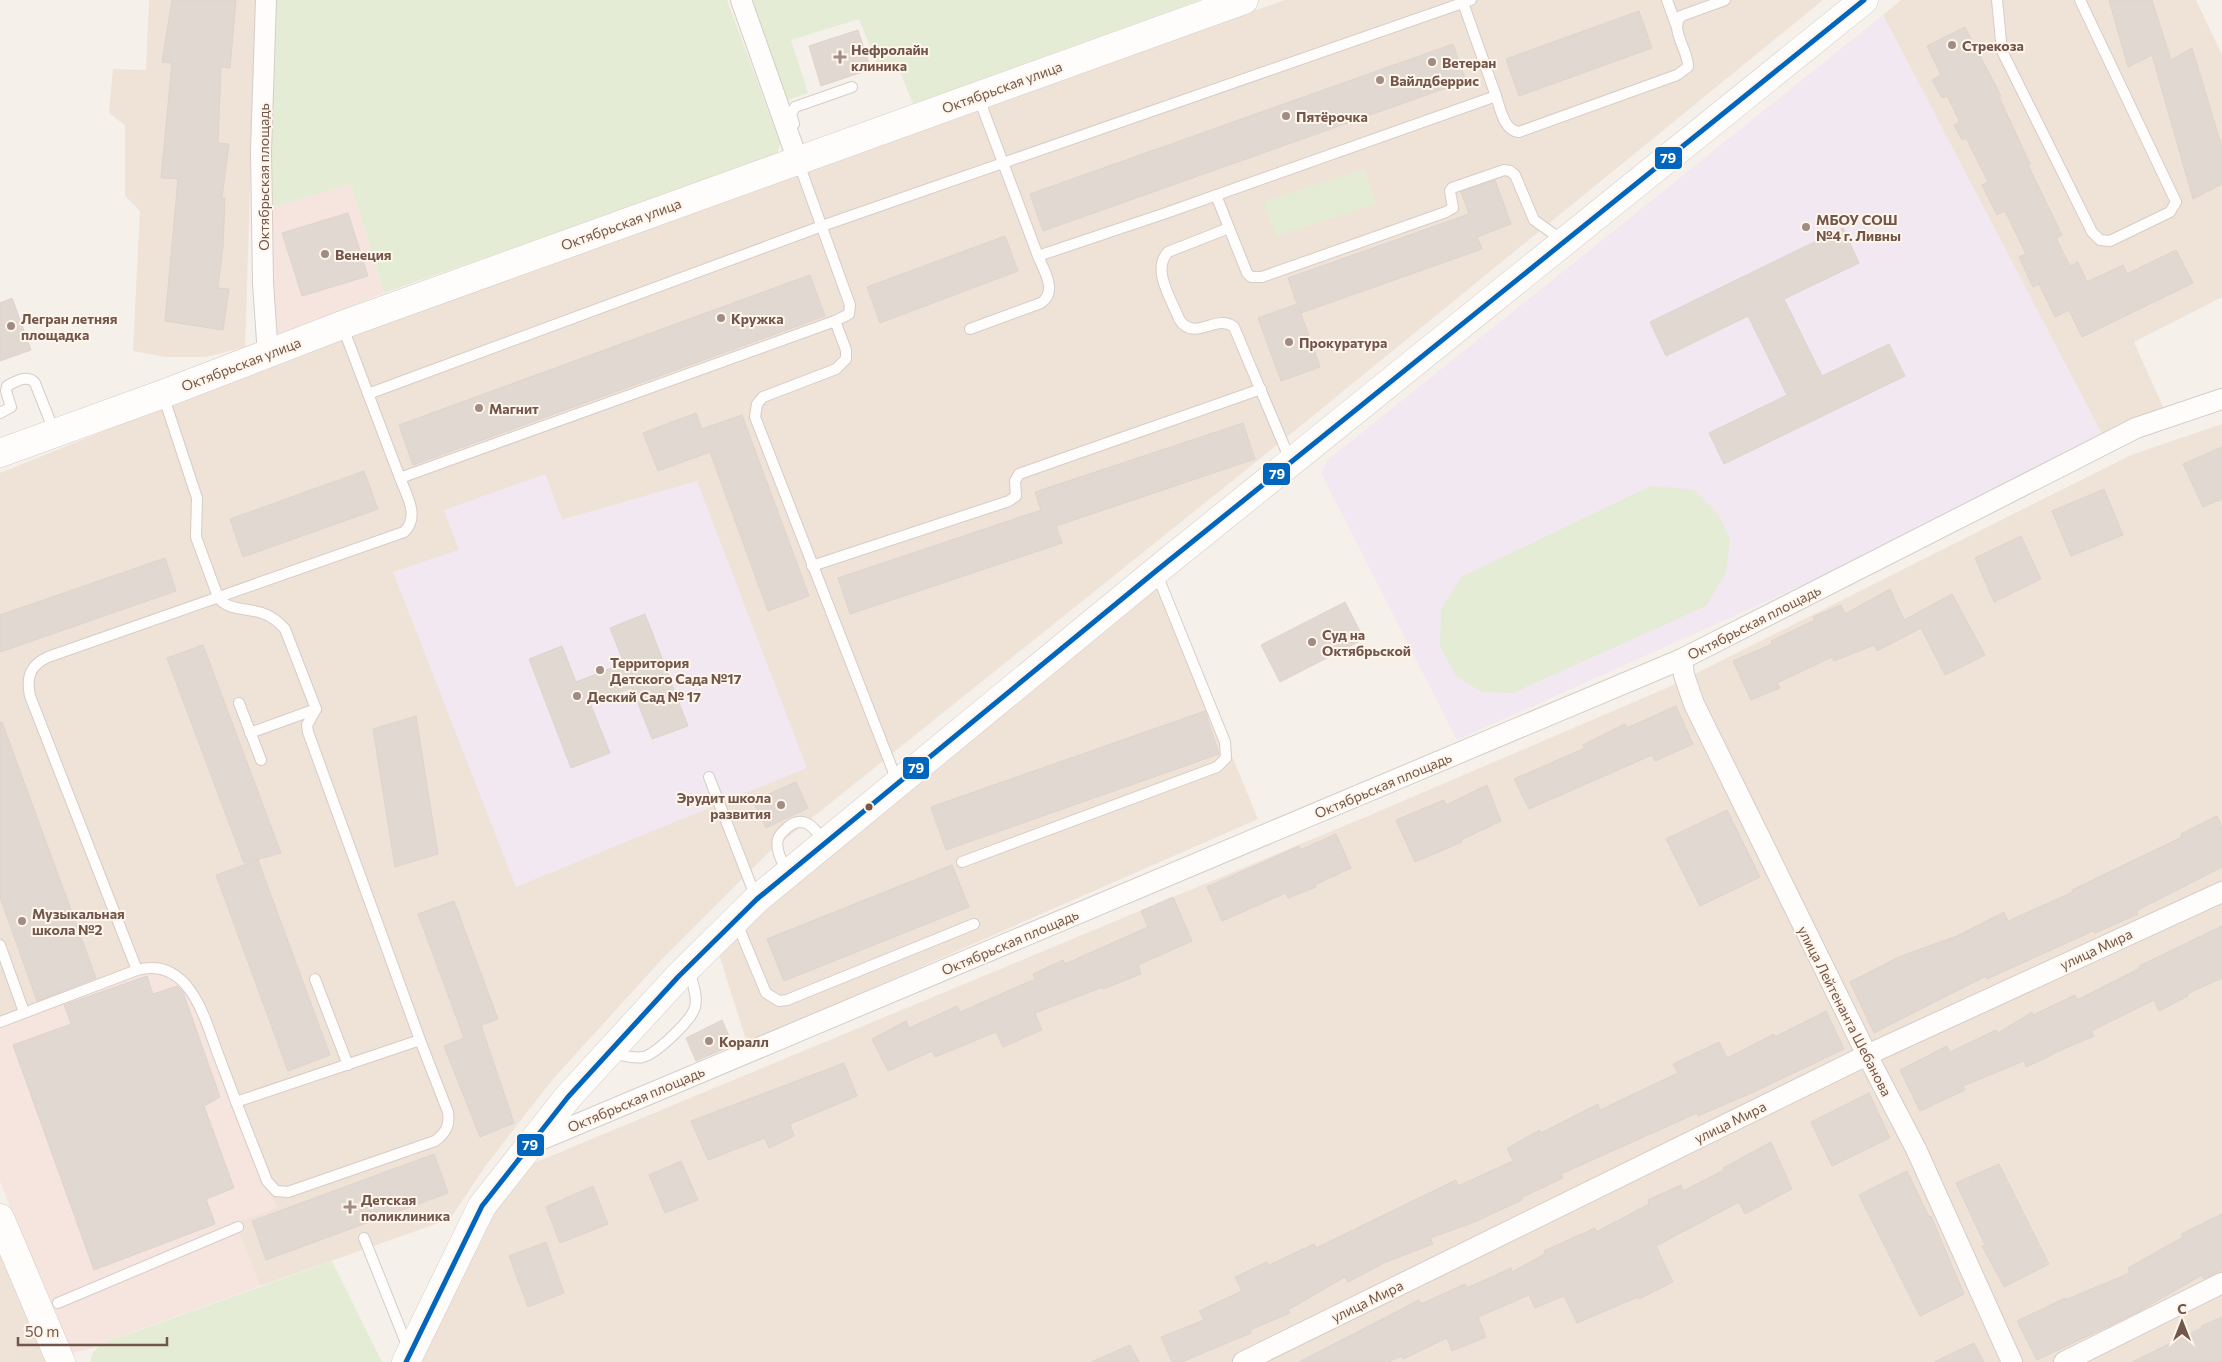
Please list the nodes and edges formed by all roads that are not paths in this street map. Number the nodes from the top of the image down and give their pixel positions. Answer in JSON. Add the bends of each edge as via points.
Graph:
{"nodes":[{"id":1,"x":266,"y":0,"type":"edge"},
{"id":2,"x":741,"y":0,"type":"edge"},
{"id":3,"x":1244,"y":0,"type":"edge"},
{"id":4,"x":1667,"y":0,"type":"edge"},
{"id":5,"x":1725,"y":0,"type":"edge"},
{"id":6,"x":1864,"y":0,"type":"edge"},
{"id":7,"x":1997,"y":0,"type":"edge"},
{"id":8,"x":2080,"y":0,"type":"edge"},
{"id":9,"x":1466,"y":1,"type":"edge"},
{"id":10,"x":1676,"y":25,"type":"junction"},
{"id":11,"x":852,"y":87,"type":"dead end"},
{"id":12,"x":977,"y":95,"type":"junction"},
{"id":13,"x":1496,"y":96,"type":"junction"},
{"id":14,"x":802,"y":159,"type":"junction"},
{"id":15,"x":1003,"y":163,"type":"junction"},
{"id":16,"x":1216,"y":195,"type":"junction"},
{"id":17,"x":822,"y":226,"type":"junction"},
{"id":18,"x":1229,"y":228,"type":"junction"},
{"id":19,"x":1564,"y":242,"type":"junction"},
{"id":20,"x":1038,"y":256,"type":"junction"},
{"id":21,"x":835,"y":320,"type":"junction"},
{"id":22,"x":342,"y":325,"type":"junction"},
{"id":23,"x":970,"y":329,"type":"dead end"},
{"id":24,"x":268,"y":354,"type":"junction"},
{"id":25,"x":1261,"y":389,"type":"junction"},
{"id":26,"x":163,"y":394,"type":"junction"},
{"id":27,"x":368,"y":394,"type":"junction"},
{"id":28,"x":2222,"y":399,"type":"edge"},
{"id":29,"x":0,"y":413,"type":"edge"},
{"id":30,"x":54,"y":433,"type":"junction"},
{"id":31,"x":0,"y":453,"type":"edge"},
{"id":32,"x":1291,"y":462,"type":"junction"},
{"id":33,"x":400,"y":478,"type":"junction"},
{"id":34,"x":812,"y":566,"type":"junction"},
{"id":35,"x":1156,"y":571,"type":"junction"},
{"id":36,"x":218,"y":598,"type":"junction"},
{"id":37,"x":1682,"y":659,"type":"junction"},
{"id":38,"x":238,"y":704,"type":"dead end"},
{"id":39,"x":316,"y":709,"type":"junction"},
{"id":40,"x":250,"y":732,"type":"junction"},
{"id":41,"x":261,"y":760,"type":"dead end"},
{"id":42,"x":710,"y":777,"type":"dead end"},
{"id":43,"x":897,"y":782,"type":"junction"},
{"id":44,"x":962,"y":862,"type":"dead end"},
{"id":45,"x":2222,"y":892,"type":"edge"},
{"id":46,"x":757,"y":899,"type":"junction"},
{"id":47,"x":735,"y":920,"type":"junction"},
{"id":48,"x":974,"y":924,"type":"dead end"},
{"id":49,"x":0,"y":945,"type":"edge"},
{"id":50,"x":688,"y":966,"type":"junction"},
{"id":51,"x":137,"y":970,"type":"junction"},
{"id":52,"x":315,"y":979,"type":"dead end"},
{"id":53,"x":24,"y":1012,"type":"junction"},
{"id":54,"x":0,"y":1022,"type":"edge"},
{"id":55,"x":420,"y":1040,"type":"junction"},
{"id":56,"x":608,"y":1053,"type":"junction"},
{"id":57,"x":1866,"y":1055,"type":"junction"},
{"id":58,"x":348,"y":1065,"type":"junction"},
{"id":59,"x":236,"y":1102,"type":"junction"},
{"id":60,"x":531,"y":1144,"type":"junction"},
{"id":61,"x":0,"y":1218,"type":"edge"},
{"id":62,"x":238,"y":1227,"type":"dead end"},
{"id":63,"x":364,"y":1238,"type":"dead end"},
{"id":64,"x":2222,"y":1283,"type":"edge"},
{"id":65,"x":58,"y":1303,"type":"dead end"},
{"id":66,"x":408,"y":1358,"type":"edge"},
{"id":67,"x":61,"y":1362,"type":"edge"},
{"id":68,"x":1243,"y":1362,"type":"edge"},
{"id":69,"x":2012,"y":1362,"type":"edge"},
{"id":70,"x":2064,"y":1362,"type":"edge"}],
"edges":[{"from":1,"to":24,"type":"street","name":"Октябрьская площадь","via":[[261,150],[263,283]]},
{"from":2,"to":14,"type":"street"},
{"from":3,"to":12,"type":"street","name":"Октябрьская улица"},
{"from":4,"to":10,"type":"lane"},
{"from":5,"to":10,"type":"lane","via":[[1681,16]]},
{"from":6,"to":19,"type":"street"},
{"from":7,"to":8,"type":"lane","via":[[2002,51],[2092,232],[2100,240],[2110,241],[2170,212],[2176,202]]},
{"from":9,"to":13,"type":"lane"},
{"from":9,"to":15,"type":"lane"},
{"from":10,"to":13,"type":"lane","via":[[1688,61],[1688,67],[1677,75],[1519,132],[1507,126]]},
{"from":11,"to":14,"type":"lane","via":[[793,110]]},
{"from":12,"to":14,"type":"street","name":"Октябрьская улица"},
{"from":12,"to":15,"type":"lane"},
{"from":13,"to":16,"type":"lane"},
{"from":14,"to":17,"type":"lane"},
{"from":14,"to":22,"type":"street","name":"Октябрьская улица"},
{"from":15,"to":17,"type":"lane"},
{"from":15,"to":20,"type":"lane"},
{"from":16,"to":18,"type":"lane"},
{"from":16,"to":20,"type":"lane"},
{"from":17,"to":21,"type":"lane","via":[[851,308],[846,316]]},
{"from":17,"to":27,"type":"lane"},
{"from":18,"to":19,"type":"lane","via":[[1247,273],[1251,277],[1262,277],[1446,212],[1453,204],[1452,188],[1508,170],[1515,175],[1534,220]]},
{"from":18,"to":25,"type":"lane","via":[[1168,252],[1161,264],[1162,277],[1183,324],[1194,330],[1220,323],[1234,328]]},
{"from":19,"to":32,"type":"street"},
{"from":20,"to":23,"type":"lane","via":[[1049,286],[1047,298]]},
{"from":21,"to":33,"type":"lane"},
{"from":21,"to":34,"type":"lane","via":[[846,350],[844,364],[768,395],[759,401],[755,413]]},
{"from":22,"to":24,"type":"street","name":"Октябрьская улица"},
{"from":22,"to":27,"type":"lane"},
{"from":24,"to":26,"type":"street","name":"Октябрьская улица"},
{"from":25,"to":32,"type":"lane"},
{"from":25,"to":34,"type":"lane","via":[[1019,474],[1015,481],[1016,496],[1009,501]]},
{"from":26,"to":30,"type":"street","name":"Октябрьская улица"},
{"from":26,"to":36,"type":"lane","via":[[197,498],[196,537]]},
{"from":27,"to":33,"type":"lane"},
{"from":28,"to":37,"type":"street","name":"Октябрьская площадь","via":[[2136,428]]},
{"from":29,"to":30,"type":"lane","via":[[11,407],[7,386],[30,379],[35,383]]},
{"from":30,"to":31,"type":"street","name":"Октябрьская улица"},
{"from":32,"to":35,"type":"street"},
{"from":33,"to":36,"type":"lane","via":[[413,517],[404,532]]},
{"from":34,"to":43,"type":"lane"},
{"from":35,"to":43,"type":"street"},
{"from":35,"to":44,"type":"lane","via":[[1228,750],[1224,761],[1217,767]]},
{"from":36,"to":39,"type":"lane","via":[[226,605],[264,613],[285,629]]},
{"from":36,"to":51,"type":"lane","via":[[48,657],[34,666],[29,676],[30,696]]},
{"from":37,"to":57,"type":"street","name":"улица Лейтенанта Шебанова","via":[[1694,704]]},
{"from":37,"to":60,"type":"street","name":"Октябрьская площадь"},
{"from":38,"to":40,"type":"lane"},
{"from":39,"to":40,"type":"lane"},
{"from":39,"to":55,"type":"lane","via":[[307,728]]},
{"from":40,"to":41,"type":"lane"},
{"from":42,"to":46,"type":"lane"},
{"from":43,"to":46,"type":"street"},
{"from":45,"to":57,"type":"street","name":"улица Мира"},
{"from":46,"to":47,"type":"street"},
{"from":47,"to":48,"type":"lane","via":[[766,993],[779,1001]]},
{"from":47,"to":50,"type":"street"},
{"from":49,"to":53,"type":"lane"},
{"from":50,"to":56,"type":"street"},
{"from":50,"to":56,"type":"lane","via":[[696,1002],[689,1020],[647,1055],[634,1058]]},
{"from":51,"to":53,"type":"lane"},
{"from":51,"to":59,"type":"lane","via":[[165,970],[177,976],[190,990],[200,1005]]},
{"from":52,"to":58,"type":"lane"},
{"from":53,"to":54,"type":"lane"},
{"from":55,"to":58,"type":"lane"},
{"from":55,"to":59,"type":"lane","via":[[448,1112],[449,1122],[442,1136],[288,1192],[276,1191],[267,1181]]},
{"from":56,"to":60,"type":"street"},
{"from":57,"to":68,"type":"street","name":"улица Мира"},
{"from":57,"to":69,"type":"street","name":"улица Лейтенанта Шебанова","via":[[1916,1149]]},
{"from":58,"to":59,"type":"lane"},
{"from":60,"to":66,"type":"street","via":[[482,1206]]},
{"from":61,"to":67,"type":"street"},
{"from":62,"to":65,"type":"lane"},
{"from":63,"to":66,"type":"lane"},
{"from":64,"to":70,"type":"street"}]}
